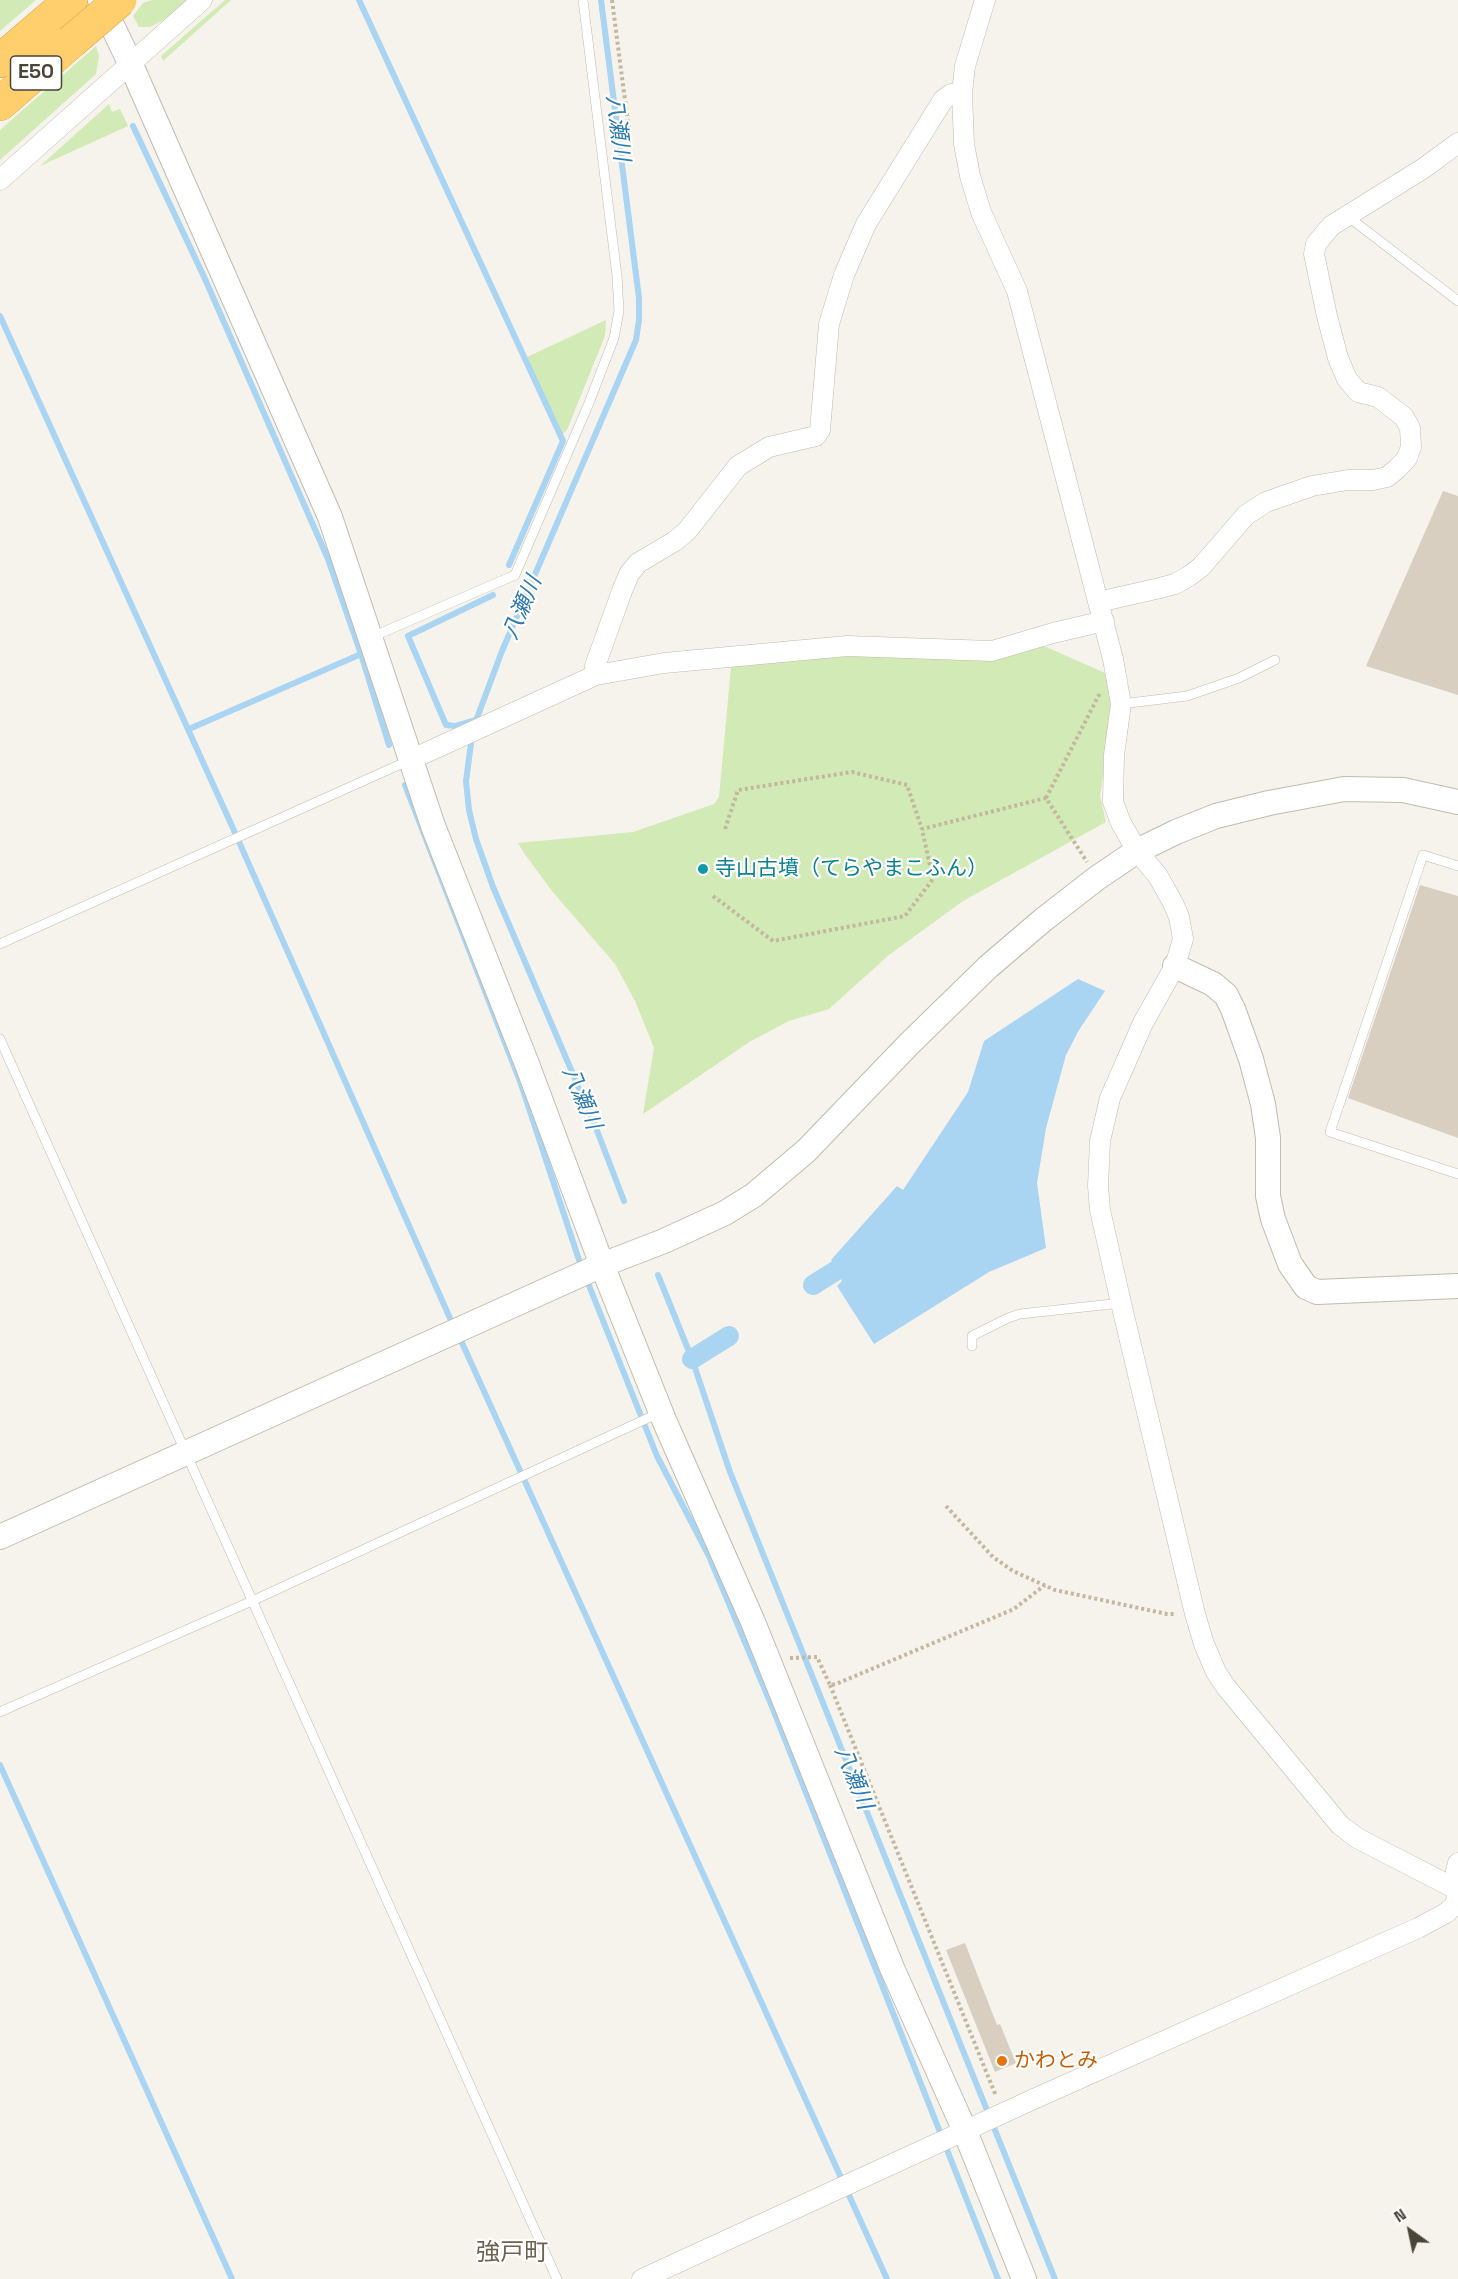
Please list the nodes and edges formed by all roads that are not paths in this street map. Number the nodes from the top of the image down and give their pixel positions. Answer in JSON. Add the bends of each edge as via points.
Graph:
{"nodes":[{"id":1,"x":100,"y":0,"type":"edge"},
{"id":2,"x":120,"y":0,"type":"edge"},
{"id":3,"x":202,"y":0,"type":"edge"},
{"id":4,"x":583,"y":0,"type":"edge"},
{"id":5,"x":985,"y":0,"type":"edge"},
{"id":6,"x":64,"y":6,"type":"edge"},
{"id":7,"x":0,"y":61,"type":"edge"},
{"id":8,"x":131,"y":64,"type":"junction"},
{"id":9,"x":962,"y":93,"type":"junction"},
{"id":10,"x":0,"y":104,"type":"edge"},
{"id":11,"x":1458,"y":143,"type":"edge"},
{"id":12,"x":0,"y":180,"type":"edge"},
{"id":13,"x":1349,"y":214,"type":"junction"},
{"id":14,"x":1458,"y":301,"type":"edge"},
{"id":15,"x":1098,"y":602,"type":"junction"},
{"id":16,"x":1104,"y":621,"type":"junction"},
{"id":17,"x":371,"y":637,"type":"junction"},
{"id":18,"x":1275,"y":660,"type":"dead end"},
{"id":19,"x":596,"y":675,"type":"junction"},
{"id":20,"x":1121,"y":704,"type":"junction"},
{"id":21,"x":410,"y":760,"type":"junction"},
{"id":22,"x":1458,"y":802,"type":"edge"},
{"id":23,"x":1137,"y":851,"type":"junction"},
{"id":24,"x":1458,"y":866,"type":"edge"},
{"id":25,"x":0,"y":944,"type":"edge"},
{"id":26,"x":1175,"y":966,"type":"junction"},
{"id":27,"x":0,"y":1039,"type":"edge"},
{"id":28,"x":1458,"y":1174,"type":"edge"},
{"id":29,"x":602,"y":1265,"type":"junction"},
{"id":30,"x":1458,"y":1287,"type":"edge"},
{"id":31,"x":1121,"y":1303,"type":"junction"},
{"id":32,"x":972,"y":1346,"type":"dead end"},
{"id":33,"x":661,"y":1412,"type":"junction"},
{"id":34,"x":186,"y":1454,"type":"junction"},
{"id":35,"x":0,"y":1537,"type":"edge"},
{"id":36,"x":252,"y":1600,"type":"junction"},
{"id":37,"x":0,"y":1712,"type":"edge"},
{"id":38,"x":1458,"y":1863,"type":"edge"},
{"id":39,"x":1458,"y":1890,"type":"edge"},
{"id":40,"x":971,"y":2128,"type":"junction"},
{"id":41,"x":557,"y":2279,"type":"edge"},
{"id":42,"x":642,"y":2279,"type":"edge"},
{"id":43,"x":1023,"y":2279,"type":"edge"}],
"edges":[{"from":1,"to":8,"type":"street"},
{"from":2,"to":10,"type":"highway","number":"E50","bridge":true},
{"from":3,"to":8,"type":"street"},
{"from":4,"to":17,"type":"lane","via":[[617,276],[619,311],[614,338],[515,575]]},
{"from":5,"to":9,"type":"street","via":[[965,66]]},
{"from":6,"to":7,"type":"highway","number":"E50"},
{"from":8,"to":12,"type":"street"},
{"from":8,"to":17,"type":"street","via":[[330,517]]},
{"from":9,"to":15,"type":"street","via":[[970,176],[1017,291]]},
{"from":9,"to":19,"type":"street","via":[[943,100],[866,225],[844,275],[829,324],[820,430],[816,436],[769,447],[738,466],[687,531],[638,563],[622,591],[595,666]]},
{"from":11,"to":13,"type":"street"},
{"from":13,"to":14,"type":"lane"},
{"from":13,"to":15,"type":"street","via":[[1330,226],[1316,244],[1314,254],[1327,316],[1347,380],[1358,392],[1378,397],[1404,417],[1410,428],[1407,458],[1387,477],[1312,486],[1266,502],[1246,514],[1189,576],[1175,584]]},
{"from":15,"to":16,"type":"street"},
{"from":16,"to":19,"type":"street","via":[[992,651],[847,646],[664,663]]},
{"from":16,"to":20,"type":"street"},
{"from":17,"to":21,"type":"street"},
{"from":18,"to":20,"type":"lane","via":[[1239,678],[1187,696]]},
{"from":19,"to":21,"type":"street"},
{"from":20,"to":23,"type":"street","via":[[1113,802]]},
{"from":21,"to":25,"type":"lane"},
{"from":21,"to":29,"type":"street"},
{"from":22,"to":23,"type":"street","via":[[1403,790],[1344,789],[1216,816]]},
{"from":23,"to":26,"type":"street","via":[[1158,876],[1179,917],[1183,939]]},
{"from":23,"to":29,"type":"street","via":[[1043,920],[988,967],[806,1151],[754,1195],[693,1228]]},
{"from":24,"to":28,"type":"lane","via":[[1423,855],[1330,1132]]},
{"from":26,"to":30,"type":"street","via":[[1213,984],[1226,995],[1233,1009],[1263,1104],[1273,1220],[1290,1264],[1306,1287],[1317,1292]]},
{"from":26,"to":31,"type":"street","via":[[1143,1023],[1104,1118],[1098,1162],[1100,1202]]},
{"from":27,"to":34,"type":"lane"},
{"from":29,"to":33,"type":"street"},
{"from":29,"to":34,"type":"street"},
{"from":31,"to":32,"type":"lane","via":[[1020,1314],[972,1336]]},
{"from":31,"to":39,"type":"street","via":[[1195,1614],[1216,1671],[1340,1825],[1357,1838]]},
{"from":33,"to":36,"type":"lane"},
{"from":33,"to":40,"type":"street","via":[[753,1622],[892,1968]]},
{"from":34,"to":35,"type":"street"},
{"from":34,"to":36,"type":"lane"},
{"from":36,"to":37,"type":"lane"},
{"from":36,"to":41,"type":"lane"},
{"from":38,"to":39,"type":"street"},
{"from":39,"to":40,"type":"street","via":[[1455,1905],[1419,1928]]},
{"from":40,"to":42,"type":"street"},
{"from":40,"to":43,"type":"street"}]}
